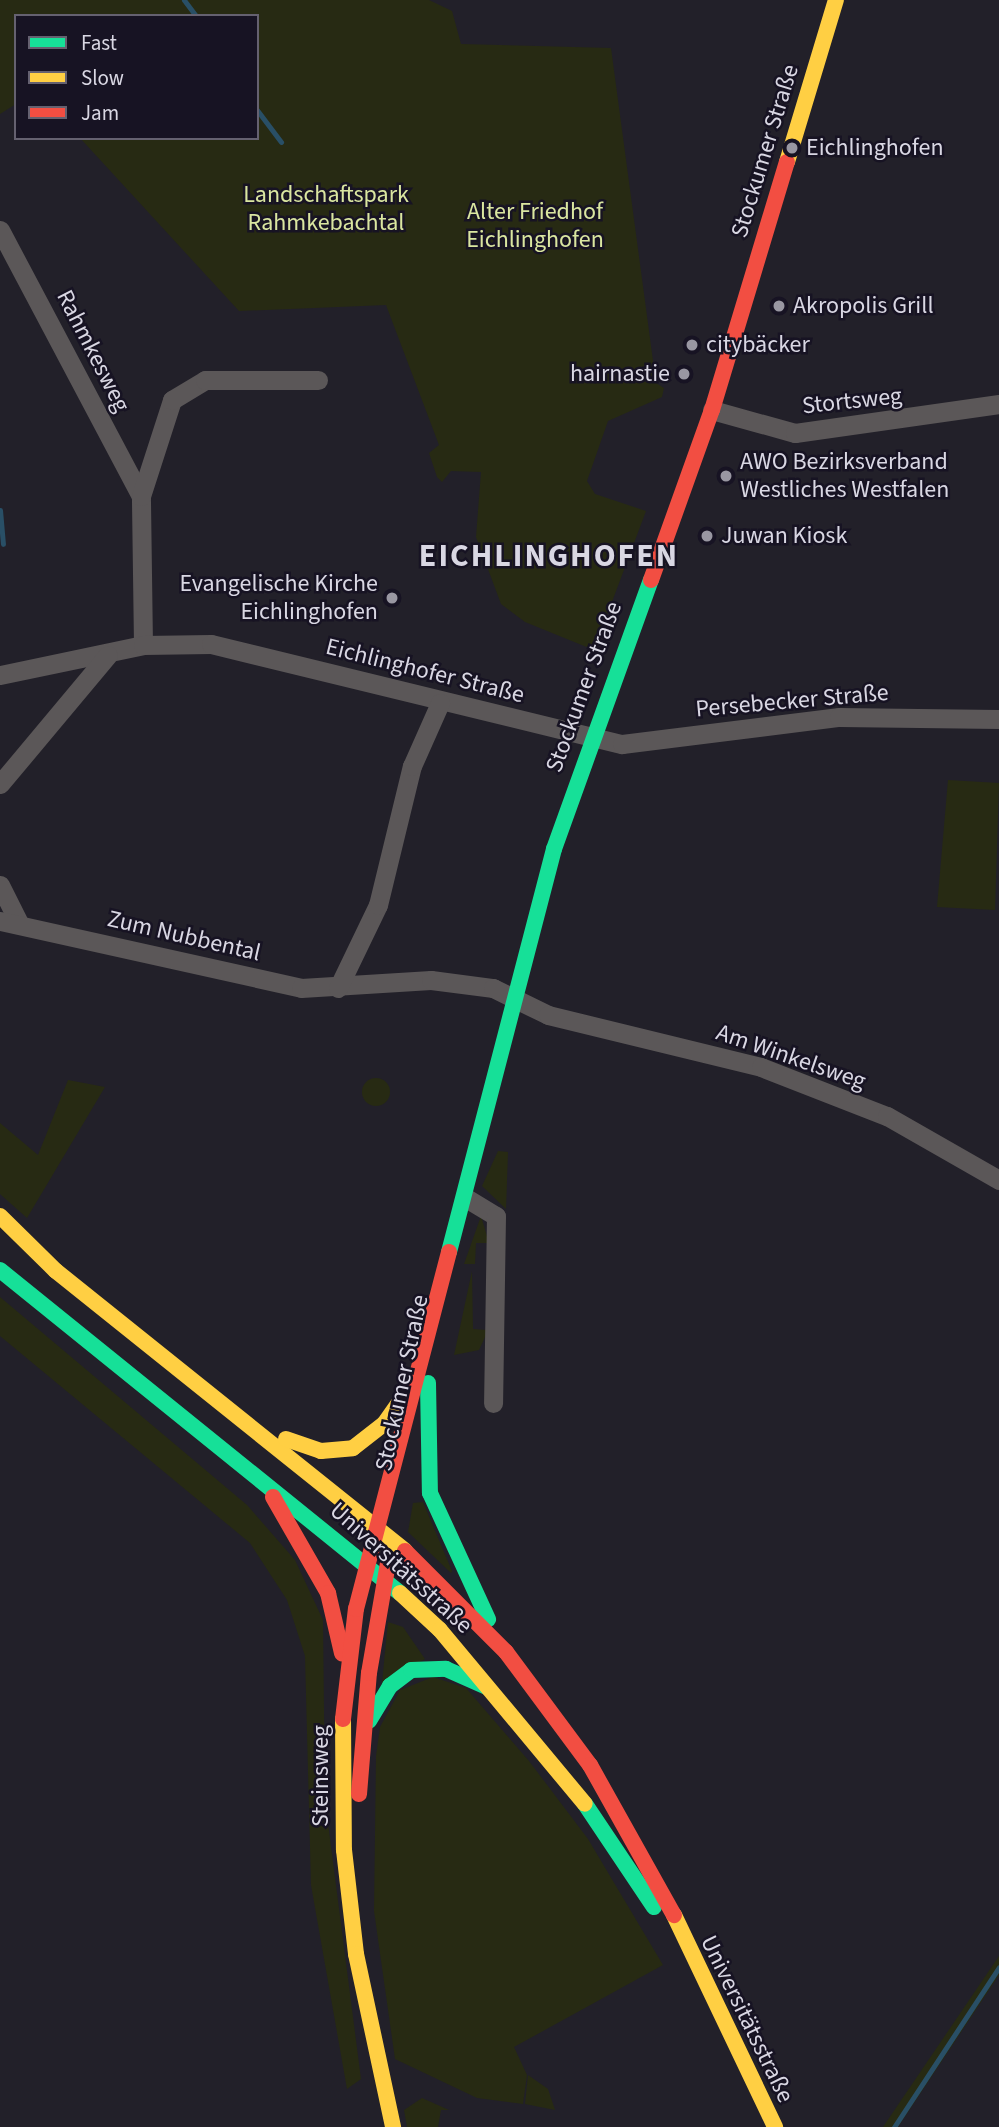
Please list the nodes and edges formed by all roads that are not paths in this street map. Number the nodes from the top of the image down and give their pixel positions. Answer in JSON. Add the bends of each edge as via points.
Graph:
{"nodes":[{"id":1,"x":836,"y":0,"type":"edge"},
{"id":2,"x":0,"y":230,"type":"edge"},
{"id":3,"x":318,"y":380,"type":"dead end"},
{"id":4,"x":999,"y":404,"type":"edge"},
{"id":5,"x":712,"y":410,"type":"junction"},
{"id":6,"x":141,"y":496,"type":"junction"},
{"id":7,"x":143,"y":645,"type":"junction"},
{"id":8,"x":108,"y":655,"type":"junction"},
{"id":9,"x":0,"y":675,"type":"edge"},
{"id":10,"x":440,"y":703,"type":"junction"},
{"id":11,"x":999,"y":719,"type":"edge"},
{"id":12,"x":590,"y":739,"type":"junction"},
{"id":13,"x":0,"y":784,"type":"edge"},
{"id":14,"x":0,"y":885,"type":"edge"},
{"id":15,"x":9,"y":922,"type":"edge"},
{"id":16,"x":338,"y":988,"type":"junction"},
{"id":17,"x":516,"y":998,"type":"junction"},
{"id":18,"x":999,"y":1180,"type":"edge"},
{"id":19,"x":466,"y":1198,"type":"junction"},
{"id":20,"x":0,"y":1216,"type":"edge"},
{"id":21,"x":0,"y":1270,"type":"edge"},
{"id":22,"x":421,"y":1382,"type":"junction"},
{"id":23,"x":493,"y":1403,"type":"dead end"},
{"id":24,"x":270,"y":1434,"type":"junction"},
{"id":25,"x":265,"y":1486,"type":"junction"},
{"id":26,"x":378,"y":1524,"type":"junction"},
{"id":27,"x":394,"y":1539,"type":"junction"},
{"id":28,"x":369,"y":1563,"type":"junction"},
{"id":29,"x":385,"y":1578,"type":"junction"},
{"id":30,"x":506,"y":1653,"type":"junction"},
{"id":31,"x":345,"y":1686,"type":"junction"},
{"id":32,"x":505,"y":1699,"type":"junction"},
{"id":33,"x":364,"y":1730,"type":"junction"},
{"id":34,"x":678,"y":1932,"type":"junction"},
{"id":35,"x":367,"y":1988,"type":"junction"},
{"id":36,"x":393,"y":2127,"type":"edge"},
{"id":37,"x":775,"y":2127,"type":"edge"}],
"edges":[{"from":1,"to":5,"type":"main road","name":"Stockumer Straße"},
{"from":2,"to":6,"type":"street","name":"Rahmkesweg"},
{"from":3,"to":6,"type":"street","name":"Rahmkesweg","via":[[205,380],[185,389],[166,410]]},
{"from":4,"to":5,"type":"street","name":"Stortsweg","via":[[804,432]]},
{"from":5,"to":12,"type":"main road","name":"Stockumer Straße"},
{"from":6,"to":7,"type":"street","name":"Rahmkesweg"},
{"from":7,"to":8,"type":"street","name":"Eichlinghofer Straße"},
{"from":7,"to":10,"type":"street","name":"Eichlinghofer Straße","via":[[231,648]]},
{"from":8,"to":9,"type":"street","name":"Eichlinghofer Straße"},
{"from":8,"to":13,"type":"street"},
{"from":10,"to":12,"type":"street","name":"Eichlinghofer Straße"},
{"from":10,"to":16,"type":"street","via":[[412,766],[379,905]]},
{"from":11,"to":12,"type":"street","name":"Persebecker Straße","via":[[839,717],[622,744]]},
{"from":12,"to":17,"type":"main road","name":"Stockumer Straße"},
{"from":14,"to":15,"type":"street","name":"Zum Nubbental"},
{"from":15,"to":16,"type":"street","name":"Zum Nubbental","via":[[290,986]]},
{"from":16,"to":17,"type":"street","name":"Zum Nubbental","via":[[447,980]]},
{"from":17,"to":18,"type":"street","name":"Am Winkelsweg","via":[[548,1015],[761,1067],[887,1116]]},
{"from":17,"to":19,"type":"main road","name":"Stockumer Straße"},
{"from":19,"to":22,"type":"main road","name":"Stockumer Straße"},
{"from":19,"to":23,"type":"street","via":[[496,1216]]},
{"from":20,"to":24,"type":"main road","name":"Universitätsstraße","via":[[56,1271]]},
{"from":21,"to":25,"type":"main road","name":"Universitätsstraße"},
{"from":22,"to":24,"type":"main road","name":"Universitätsstraße","via":[[384,1424],[352,1448],[321,1451]]},
{"from":22,"to":26,"type":"main road","name":"Stockumer Straße"},
{"from":22,"to":27,"type":"main road","name":"Stockumer Straße"},
{"from":22,"to":30,"type":"main road","via":[[430,1493]]},
{"from":24,"to":26,"type":"main road","name":"Universitätsstraße"},
{"from":25,"to":28,"type":"main road","name":"Universitätsstraße"},
{"from":25,"to":31,"type":"main road","via":[[328,1593]]},
{"from":26,"to":27,"type":"main road","name":"Universitätsstraße"},
{"from":26,"to":28,"type":"main road","name":"Stockumer Straße"},
{"from":27,"to":29,"type":"main road","name":"Stockumer Straße"},
{"from":27,"to":30,"type":"main road","name":"Universitätsstraße"},
{"from":28,"to":29,"type":"main road","name":"Universitätsstraße"},
{"from":28,"to":31,"type":"main road","name":"Steinsweg"},
{"from":29,"to":32,"type":"main road","name":"Universitätsstraße"},
{"from":29,"to":33,"type":"main road","name":"Steinsweg"},
{"from":30,"to":34,"type":"main road","name":"Universitätsstraße","via":[[590,1765],[651,1866]]},
{"from":31,"to":35,"type":"main road","name":"Steinsweg","via":[[344,1850],[356,1955]]},
{"from":32,"to":33,"type":"main road","via":[[459,1672],[420,1668],[390,1686]]},
{"from":32,"to":34,"type":"main road","name":"Universitätsstraße"},
{"from":33,"to":35,"type":"main road","name":"Steinsweg","via":[[359,1838]]},
{"from":34,"to":37,"type":"main road","name":"Universitätsstraße"},
{"from":35,"to":36,"type":"main road","name":"Steinsweg"}]}
